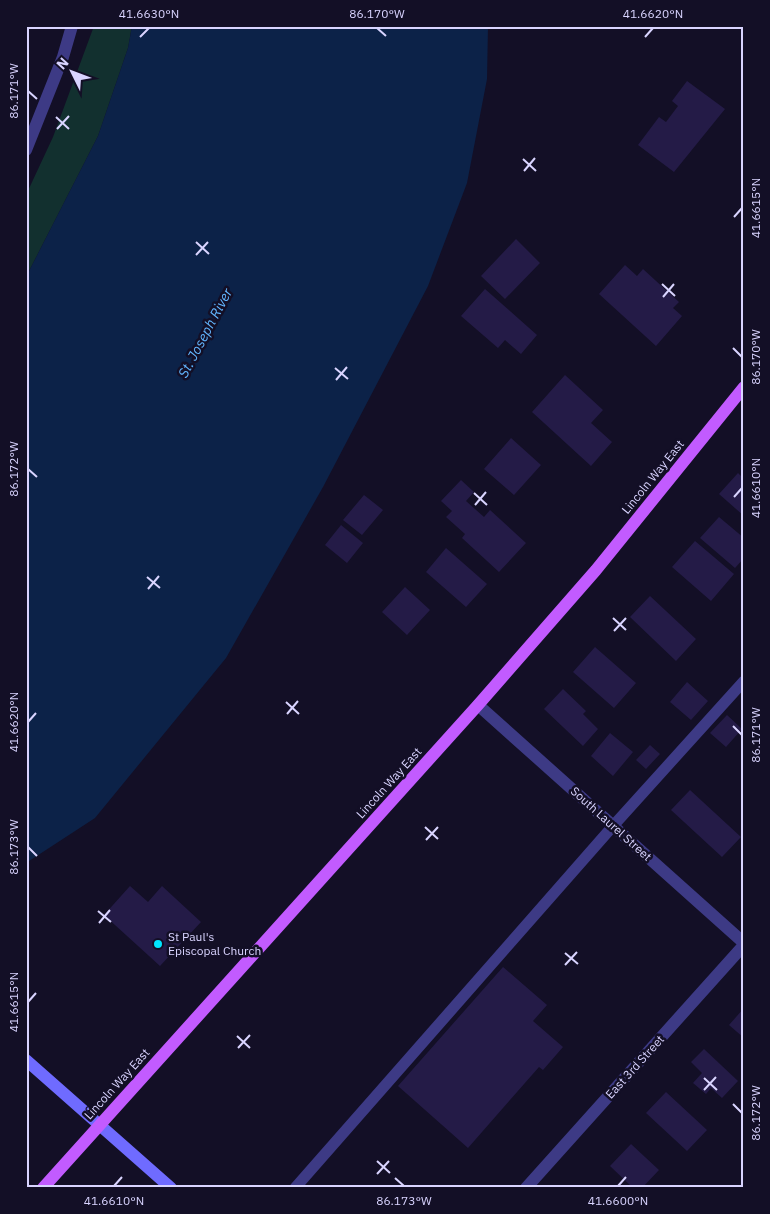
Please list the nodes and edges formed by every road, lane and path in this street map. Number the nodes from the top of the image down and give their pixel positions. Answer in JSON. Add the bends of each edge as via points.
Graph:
{"nodes":[{"id":1,"x":72,"y":26,"type":"edge"},
{"id":2,"x":26,"y":150,"type":"edge"},
{"id":3,"x":744,"y":387,"type":"edge"},
{"id":4,"x":744,"y":681,"type":"edge"},
{"id":5,"x":478,"y":705,"type":"junction"},
{"id":6,"x":612,"y":826,"type":"junction"},
{"id":7,"x":744,"y":944,"type":"edge"},
{"id":8,"x":26,"y":1060,"type":"edge"},
{"id":9,"x":100,"y":1124,"type":"junction"},
{"id":10,"x":43,"y":1188,"type":"edge"},
{"id":11,"x":171,"y":1188,"type":"edge"},
{"id":12,"x":295,"y":1188,"type":"edge"},
{"id":13,"x":526,"y":1188,"type":"edge"}],
"edges":[{"from":1,"to":2,"type":"street"},
{"from":3,"to":5,"type":"main road","name":"Lincoln Way East","via":[[596,570]]},
{"from":4,"to":6,"type":"lane"},
{"from":5,"to":6,"type":"street","name":"South Laurel Street"},
{"from":5,"to":9,"type":"main road","name":"Lincoln Way East"},
{"from":6,"to":7,"type":"street","name":"South Laurel Street"},
{"from":6,"to":12,"type":"lane"},
{"from":7,"to":13,"type":"street","name":"East 3rd Street"},
{"from":8,"to":9,"type":"street"},
{"from":9,"to":10,"type":"main road","name":"Lincoln Way East"},
{"from":9,"to":11,"type":"street"}]}
